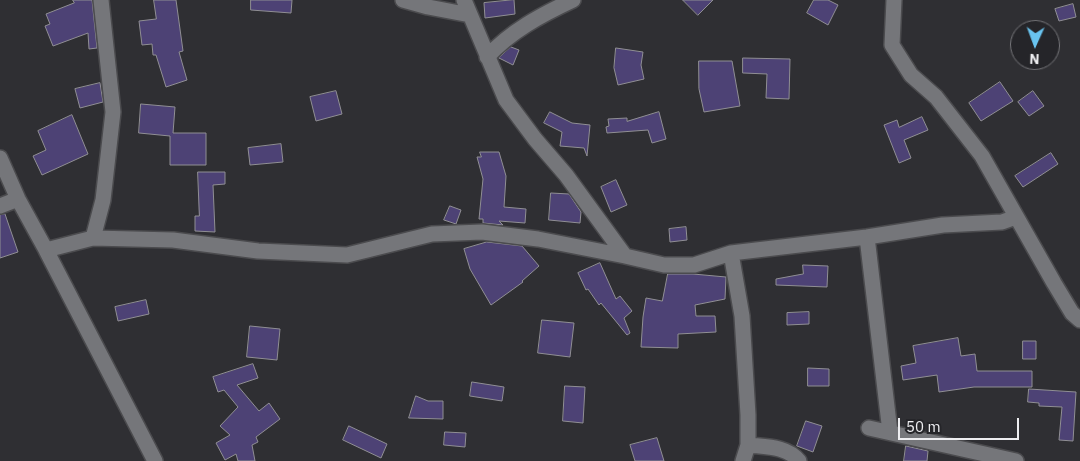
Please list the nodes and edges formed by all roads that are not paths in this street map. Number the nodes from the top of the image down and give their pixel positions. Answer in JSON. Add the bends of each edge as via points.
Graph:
{"nodes":[{"id":1,"x":101,"y":0,"type":"edge"},
{"id":2,"x":403,"y":0,"type":"edge"},
{"id":3,"x":464,"y":0,"type":"edge"},
{"id":4,"x":572,"y":0,"type":"edge"},
{"id":5,"x":894,"y":0,"type":"edge"},
{"id":6,"x":470,"y":14,"type":"junction"},
{"id":7,"x":487,"y":57,"type":"junction"},
{"id":8,"x":0,"y":158,"type":"edge"},
{"id":9,"x":18,"y":199,"type":"junction"},
{"id":10,"x":0,"y":206,"type":"edge"},
{"id":11,"x":1016,"y":217,"type":"junction"},
{"id":12,"x":868,"y":237,"type":"junction"},
{"id":13,"x":93,"y":238,"type":"junction"},
{"id":14,"x":46,"y":250,"type":"junction"},
{"id":15,"x":731,"y":253,"type":"junction"},
{"id":16,"x":625,"y":256,"type":"junction"},
{"id":17,"x":1080,"y":320,"type":"edge"},
{"id":18,"x":868,"y":428,"type":"dead end"},
{"id":19,"x":890,"y":432,"type":"junction"},
{"id":20,"x":748,"y":445,"type":"junction"},
{"id":21,"x":155,"y":461,"type":"edge"},
{"id":22,"x":743,"y":461,"type":"edge"},
{"id":23,"x":799,"y":461,"type":"edge"},
{"id":24,"x":1016,"y":461,"type":"edge"}],
"edges":[{"from":1,"to":13,"type":"street","via":[[113,112],[103,200]]},
{"from":2,"to":6,"type":"street"},
{"from":3,"to":6,"type":"street"},
{"from":4,"to":7,"type":"street","via":[[500,42]]},
{"from":5,"to":11,"type":"street","via":[[892,45],[911,75],[936,97],[982,156]]},
{"from":6,"to":7,"type":"street"},
{"from":7,"to":16,"type":"street","via":[[506,100]]},
{"from":8,"to":9,"type":"street"},
{"from":9,"to":10,"type":"street"},
{"from":9,"to":14,"type":"street"},
{"from":11,"to":12,"type":"street","via":[[1002,222],[943,224]]},
{"from":11,"to":17,"type":"street","via":[[1072,313]]},
{"from":12,"to":15,"type":"street"},
{"from":12,"to":19,"type":"street"},
{"from":13,"to":14,"type":"street"},
{"from":13,"to":16,"type":"street","via":[[173,240],[258,251],[347,255],[432,234],[482,232]]},
{"from":14,"to":21,"type":"street"},
{"from":15,"to":16,"type":"street","via":[[694,265],[664,265]]},
{"from":15,"to":20,"type":"street","via":[[742,316]]},
{"from":18,"to":19,"type":"street"},
{"from":19,"to":24,"type":"street"},
{"from":20,"to":22,"type":"street"},
{"from":20,"to":23,"type":"street","via":[[779,448]]}]}
